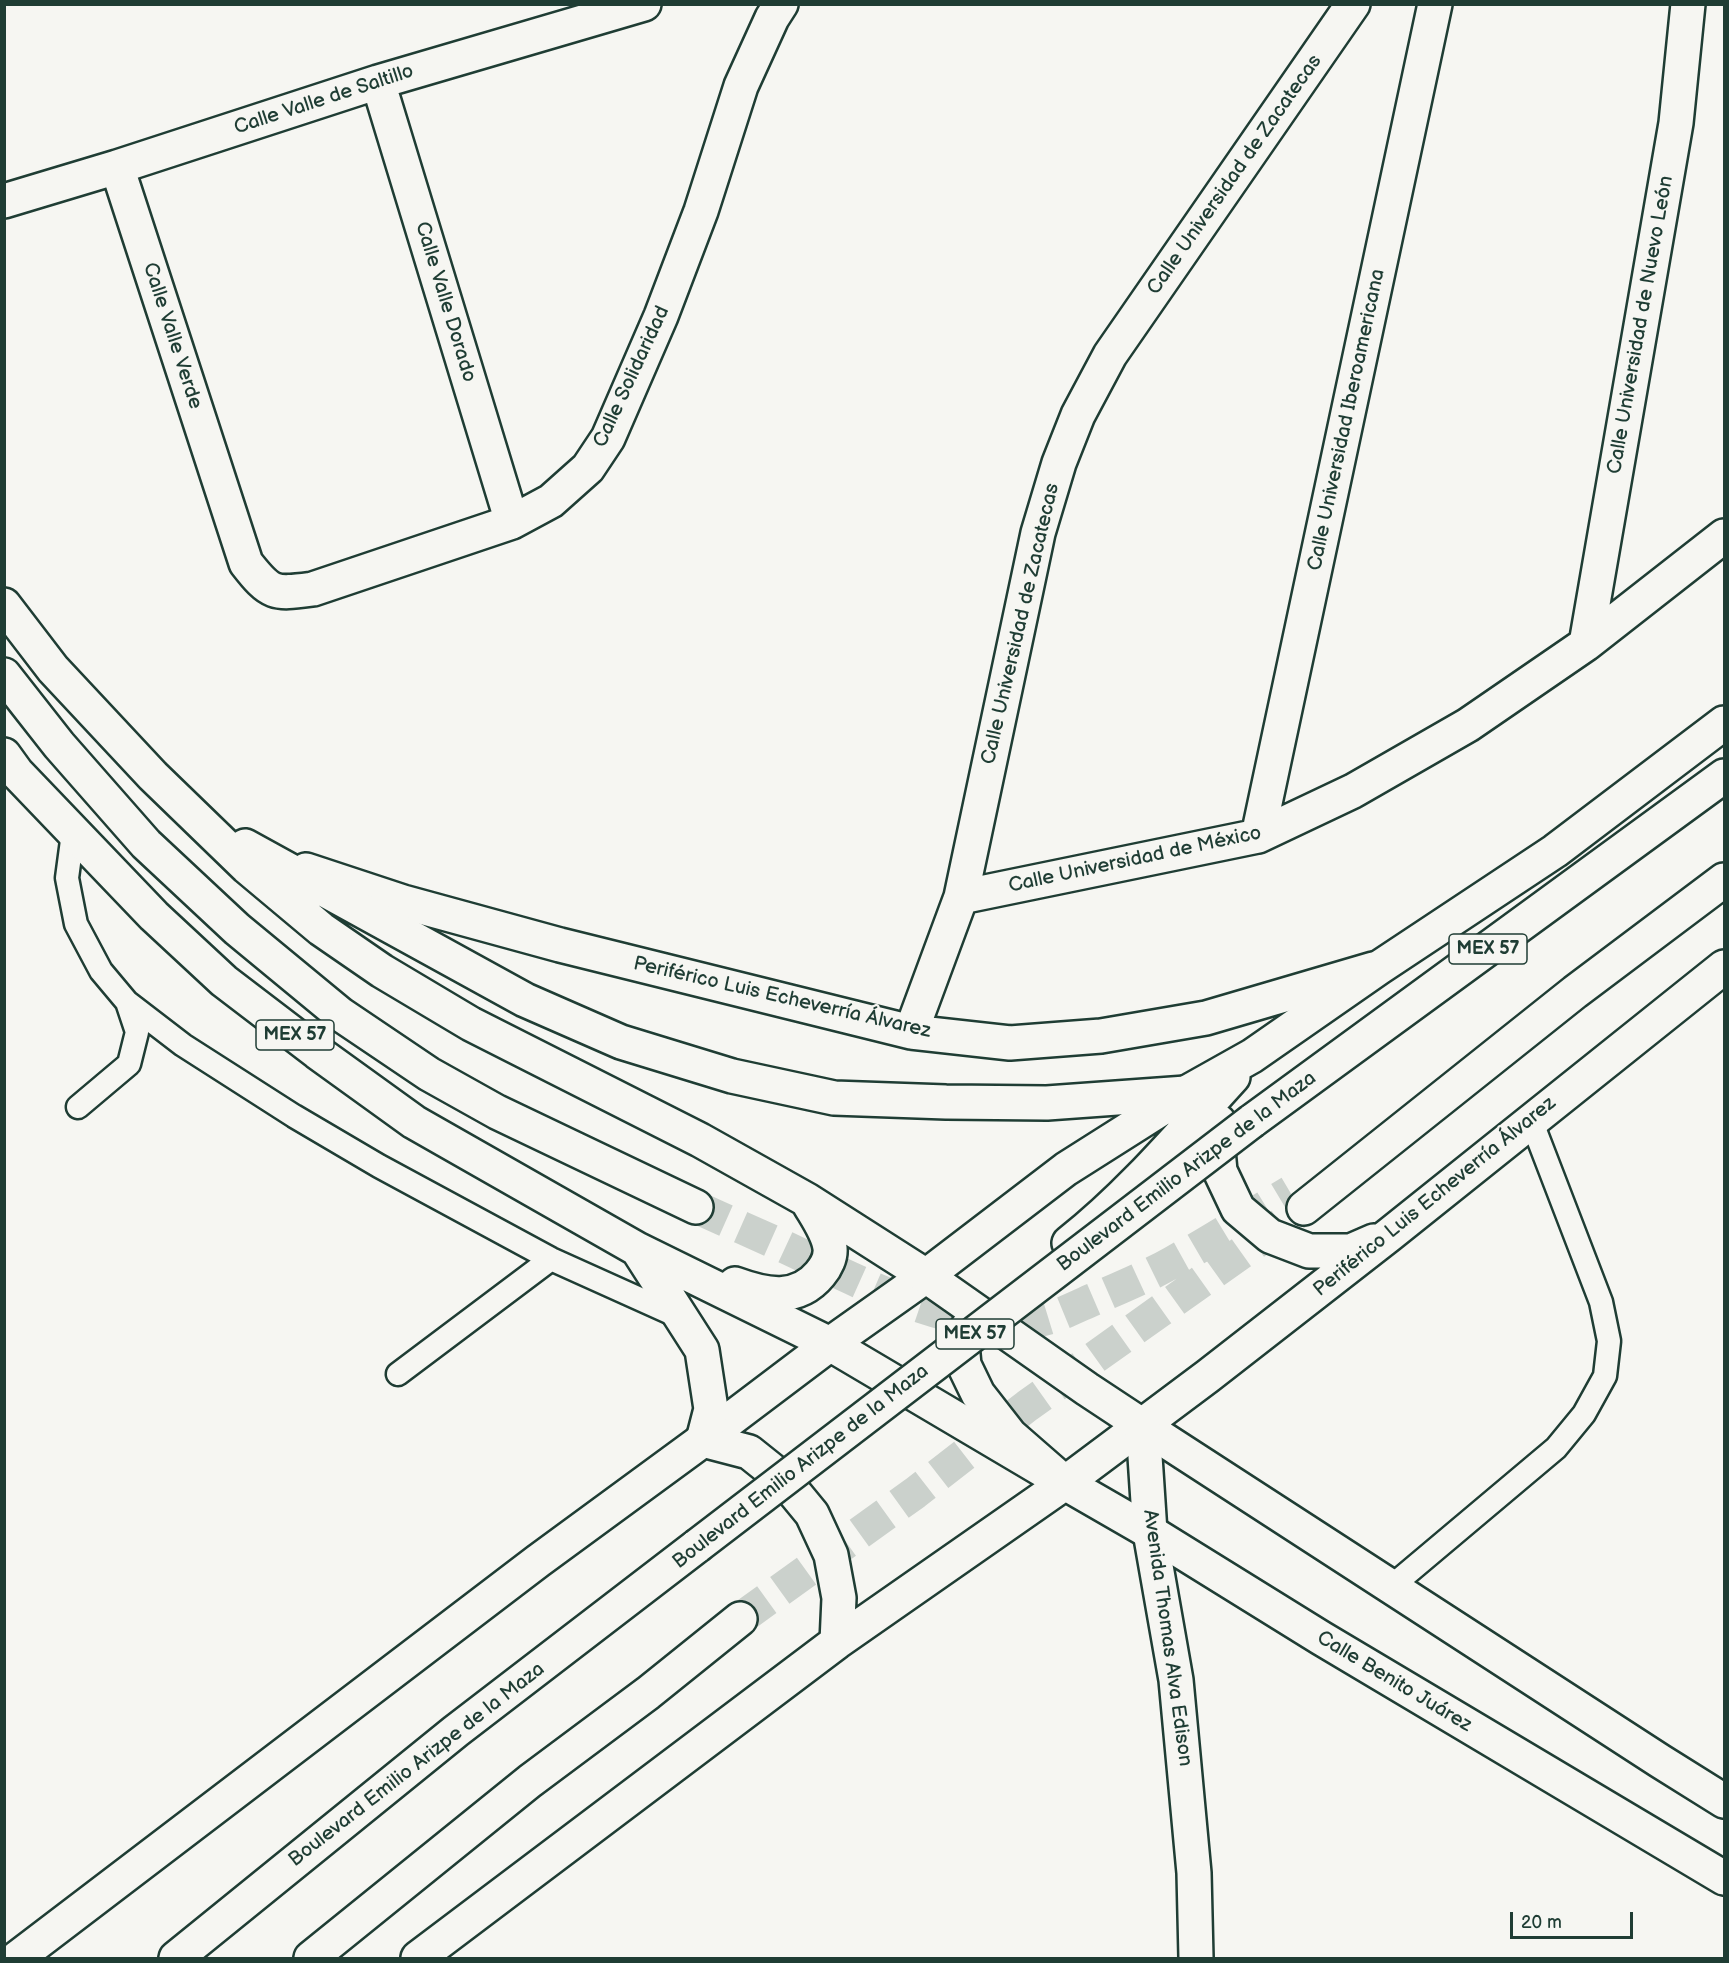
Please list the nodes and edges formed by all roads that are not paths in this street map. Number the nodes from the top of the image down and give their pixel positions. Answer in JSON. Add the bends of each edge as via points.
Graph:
{"nodes":[{"id":1,"x":644,"y":4,"type":"edge"},
{"id":2,"x":781,"y":4,"type":"edge"},
{"id":3,"x":1353,"y":4,"type":"edge"},
{"id":4,"x":1435,"y":4,"type":"edge"},
{"id":5,"x":1688,"y":4,"type":"edge"},
{"id":6,"x":378,"y":82,"type":"junction"},
{"id":7,"x":117,"y":167,"type":"junction"},
{"id":8,"x":4,"y":201,"type":"edge"},
{"id":9,"x":227,"y":505,"type":"joint"},
{"id":10,"x":512,"y":522,"type":"junction"},
{"id":11,"x":1725,"y":536,"type":"edge"},
{"id":12,"x":4,"y":605,"type":"edge"},
{"id":13,"x":1586,"y":644,"type":"junction"},
{"id":14,"x":4,"y":675,"type":"edge"},
{"id":15,"x":1725,"y":723,"type":"edge"},
{"id":16,"x":4,"y":755,"type":"edge"},
{"id":17,"x":153,"y":776,"type":"junction"},
{"id":18,"x":1725,"y":776,"type":"edge"},
{"id":19,"x":74,"y":833,"type":"junction"},
{"id":20,"x":1258,"y":836,"type":"junction"},
{"id":21,"x":261,"y":855,"type":"junction"},
{"id":22,"x":1725,"y":880,"type":"edge"},
{"id":23,"x":961,"y":897,"type":"junction"},
{"id":24,"x":1380,"y":967,"type":"junction"},
{"id":25,"x":1725,"y":967,"type":"edge"},
{"id":26,"x":127,"y":1002,"type":"junction"},
{"id":27,"x":911,"y":1032,"type":"junction"},
{"id":28,"x":1252,"y":1056,"type":"junction"},
{"id":29,"x":1186,"y":1093,"type":"junction"},
{"id":30,"x":78,"y":1107,"type":"dead end"},
{"id":31,"x":1531,"y":1120,"type":"junction"},
{"id":32,"x":807,"y":1200,"type":"junction"},
{"id":33,"x":1297,"y":1200,"type":"tunnel mouth"},
{"id":34,"x":696,"y":1207,"type":"tunnel mouth"},
{"id":35,"x":1389,"y":1235,"type":"junction"},
{"id":36,"x":637,"y":1249,"type":"junction"},
{"id":37,"x":551,"y":1259,"type":"junction"},
{"id":38,"x":926,"y":1276,"type":"junction"},
{"id":39,"x":980,"y":1313,"type":"junction"},
{"id":40,"x":683,"y":1318,"type":"junction"},
{"id":41,"x":830,"y":1344,"type":"junction"},
{"id":42,"x":398,"y":1374,"type":"dead end"},
{"id":43,"x":1143,"y":1426,"type":"junction"},
{"id":44,"x":703,"y":1440,"type":"junction"},
{"id":45,"x":1065,"y":1483,"type":"junction"},
{"id":46,"x":1150,"y":1532,"type":"junction"},
{"id":47,"x":1392,"y":1586,"type":"junction"},
{"id":48,"x":740,"y":1619,"type":"tunnel mouth"},
{"id":49,"x":837,"y":1642,"type":"junction"},
{"id":50,"x":1725,"y":1801,"type":"edge"},
{"id":51,"x":1725,"y":1878,"type":"edge"},
{"id":52,"x":17,"y":1959,"type":"edge"},
{"id":53,"x":176,"y":1959,"type":"edge"},
{"id":54,"x":311,"y":1959,"type":"edge"},
{"id":55,"x":418,"y":1959,"type":"edge"},
{"id":56,"x":1196,"y":1959,"type":"edge"}],
"edges":[{"from":1,"to":6,"type":"main road","name":"Calle Valle de Saltillo"},
{"from":2,"to":10,"type":"main road","name":"Calle Solidaridad","via":[[741,86],[701,211],[608,438],[588,468],[551,501]]},
{"from":3,"to":23,"type":"main road","name":"Calle Universidad de Zacatecas","via":[[1110,355],[1078,415],[1038,533]]},
{"from":4,"to":20,"type":"main road","name":"Calle Universidad Iberoamericana"},
{"from":5,"to":13,"type":"main road","name":"Calle Universidad de Nuevo León","via":[[1676,123]]},
{"from":6,"to":7,"type":"main road","name":"Calle Valle de Saltillo"},
{"from":6,"to":10,"type":"main road","name":"Calle Valle Dorado"},
{"from":7,"to":8,"type":"main road","name":"Calle Valle de Saltillo"},
{"from":7,"to":9,"type":"main road","name":"Calle Valle Verde"},
{"from":9,"to":10,"type":"main road","name":"Calle Solidaridad","via":[[246,563],[263,585],[283,593],[313,589]]},
{"from":11,"to":13,"type":"main road","name":"Calle Universidad de México"},
{"from":12,"to":17,"type":"main road","number":"MEX 57","via":[[53,669]]},
{"from":13,"to":20,"type":"main road","name":"Calle Universidad de México","via":[[1468,725],[1353,791]]},
{"from":14,"to":34,"type":"main road","via":[[59,745],[146,843],[237,929],[340,1014],[429,1074],[497,1112]]},
{"from":15,"to":24,"type":"main road","name":"Periférico Luis Echeverría Álvarez","via":[[1555,851]]},
{"from":16,"to":19,"type":"main road","number":"MEX 57"},
{"from":17,"to":21,"type":"main road","via":[[221,832]]},
{"from":17,"to":32,"type":"main road","number":"MEX 57","via":[[247,867],[321,929],[382,970],[471,1024],[700,1140]]},
{"from":18,"to":53,"type":"main road","name":"Boulevard Emilio Arizpe de la Maza","number":"MEX 57","bridge":true,"via":[[1252,1121],[456,1731]]},
{"from":19,"to":26,"type":"lane","via":[[67,878],[76,924],[101,971]]},
{"from":19,"to":36,"type":"main road","number":"MEX 57","via":[[224,981],[317,1052],[414,1122]]},
{"from":20,"to":23,"type":"main road","name":"Calle Universidad de México"},
{"from":21,"to":27,"type":"main road","name":"Periférico Luis Echeverría Álvarez","via":[[403,902],[560,945]]},
{"from":21,"to":29,"type":"main road","via":[[525,1000],[621,1042],[732,1076],[834,1098],[1047,1103]]},
{"from":22,"to":33,"type":"main road","via":[[1575,992],[1361,1163]]},
{"from":23,"to":27,"type":"main road","name":"Calle Universidad de Zacatecas"},
{"from":24,"to":27,"type":"main road","name":"Periférico Luis Echeverría Álvarez","via":[[1206,1018],[1101,1036],[1010,1043]]},
{"from":24,"to":28,"type":"main road","name":"Periférico Luis Echeverría Álvarez"},
{"from":25,"to":31,"type":"main road","name":"Periférico Luis Echeverría Álvarez"},
{"from":26,"to":30,"type":"lane","via":[[137,1032],[129,1064]]},
{"from":26,"to":37,"type":"lane","via":[[183,1045],[294,1116]]},
{"from":28,"to":29,"type":"main road","name":"Periférico Luis Echeverría Álvarez"},
{"from":28,"to":35,"type":"main road","via":[[1216,1129],[1220,1171],[1238,1209],[1270,1236],[1309,1251],[1351,1251]]},
{"from":28,"to":39,"type":"main road","via":[[1094,1223]]},
{"from":29,"to":38,"type":"main road","name":"Periférico Luis Echeverría Álvarez","via":[[1066,1169]]},
{"from":31,"to":35,"type":"main road","name":"Periférico Luis Echeverría Álvarez"},
{"from":31,"to":47,"type":"lane","via":[[1601,1302],[1609,1341],[1605,1376],[1584,1414],[1556,1448]]},
{"from":32,"to":36,"type":"main road","via":[[831,1251],[822,1272],[800,1291],[760,1293]]},
{"from":32,"to":38,"type":"main road","number":"MEX 57"},
{"from":35,"to":43,"type":"main road","name":"Periférico Luis Echeverría Álvarez"},
{"from":36,"to":40,"type":"main road"},
{"from":36,"to":41,"type":"main road","number":"MEX 57"},
{"from":37,"to":40,"type":"lane"},
{"from":37,"to":42,"type":"lane"},
{"from":38,"to":39,"type":"main road","number":"MEX 57"},
{"from":38,"to":41,"type":"main road","name":"Periférico Luis Echeverría Álvarez"},
{"from":39,"to":43,"type":"main road","number":"MEX 57"},
{"from":39,"to":45,"type":"main road","via":[[962,1344],[964,1365],[978,1394],[1010,1435]]},
{"from":40,"to":44,"type":"main road","via":[[702,1350],[711,1409]]},
{"from":41,"to":44,"type":"main road","name":"Periférico Luis Echeverría Álvarez"},
{"from":41,"to":45,"type":"main road","number":"MEX 57"},
{"from":43,"to":45,"type":"main road","name":"Periférico Luis Echeverría Álvarez"},
{"from":43,"to":46,"type":"main road","name":"Avenida Thomas Alva Edison"},
{"from":43,"to":47,"type":"main road"},
{"from":44,"to":49,"type":"main road","via":[[749,1452],[784,1480],[812,1514],[831,1555],[839,1598]]},
{"from":44,"to":52,"type":"main road","via":[[537,1561]]},
{"from":45,"to":46,"type":"main road","name":"Calle Benito Juárez"},
{"from":45,"to":49,"type":"main road","name":"Periférico Luis Echeverría Álvarez"},
{"from":46,"to":51,"type":"main road","name":"Calle Benito Juárez"},
{"from":46,"to":56,"type":"main road","name":"Avenida Thomas Alva Edison","via":[[1176,1680],[1194,1873]]},
{"from":47,"to":50,"type":"main road"},
{"from":48,"to":54,"type":"main road","via":[[530,1781]]},
{"from":49,"to":55,"type":"main road"}]}
